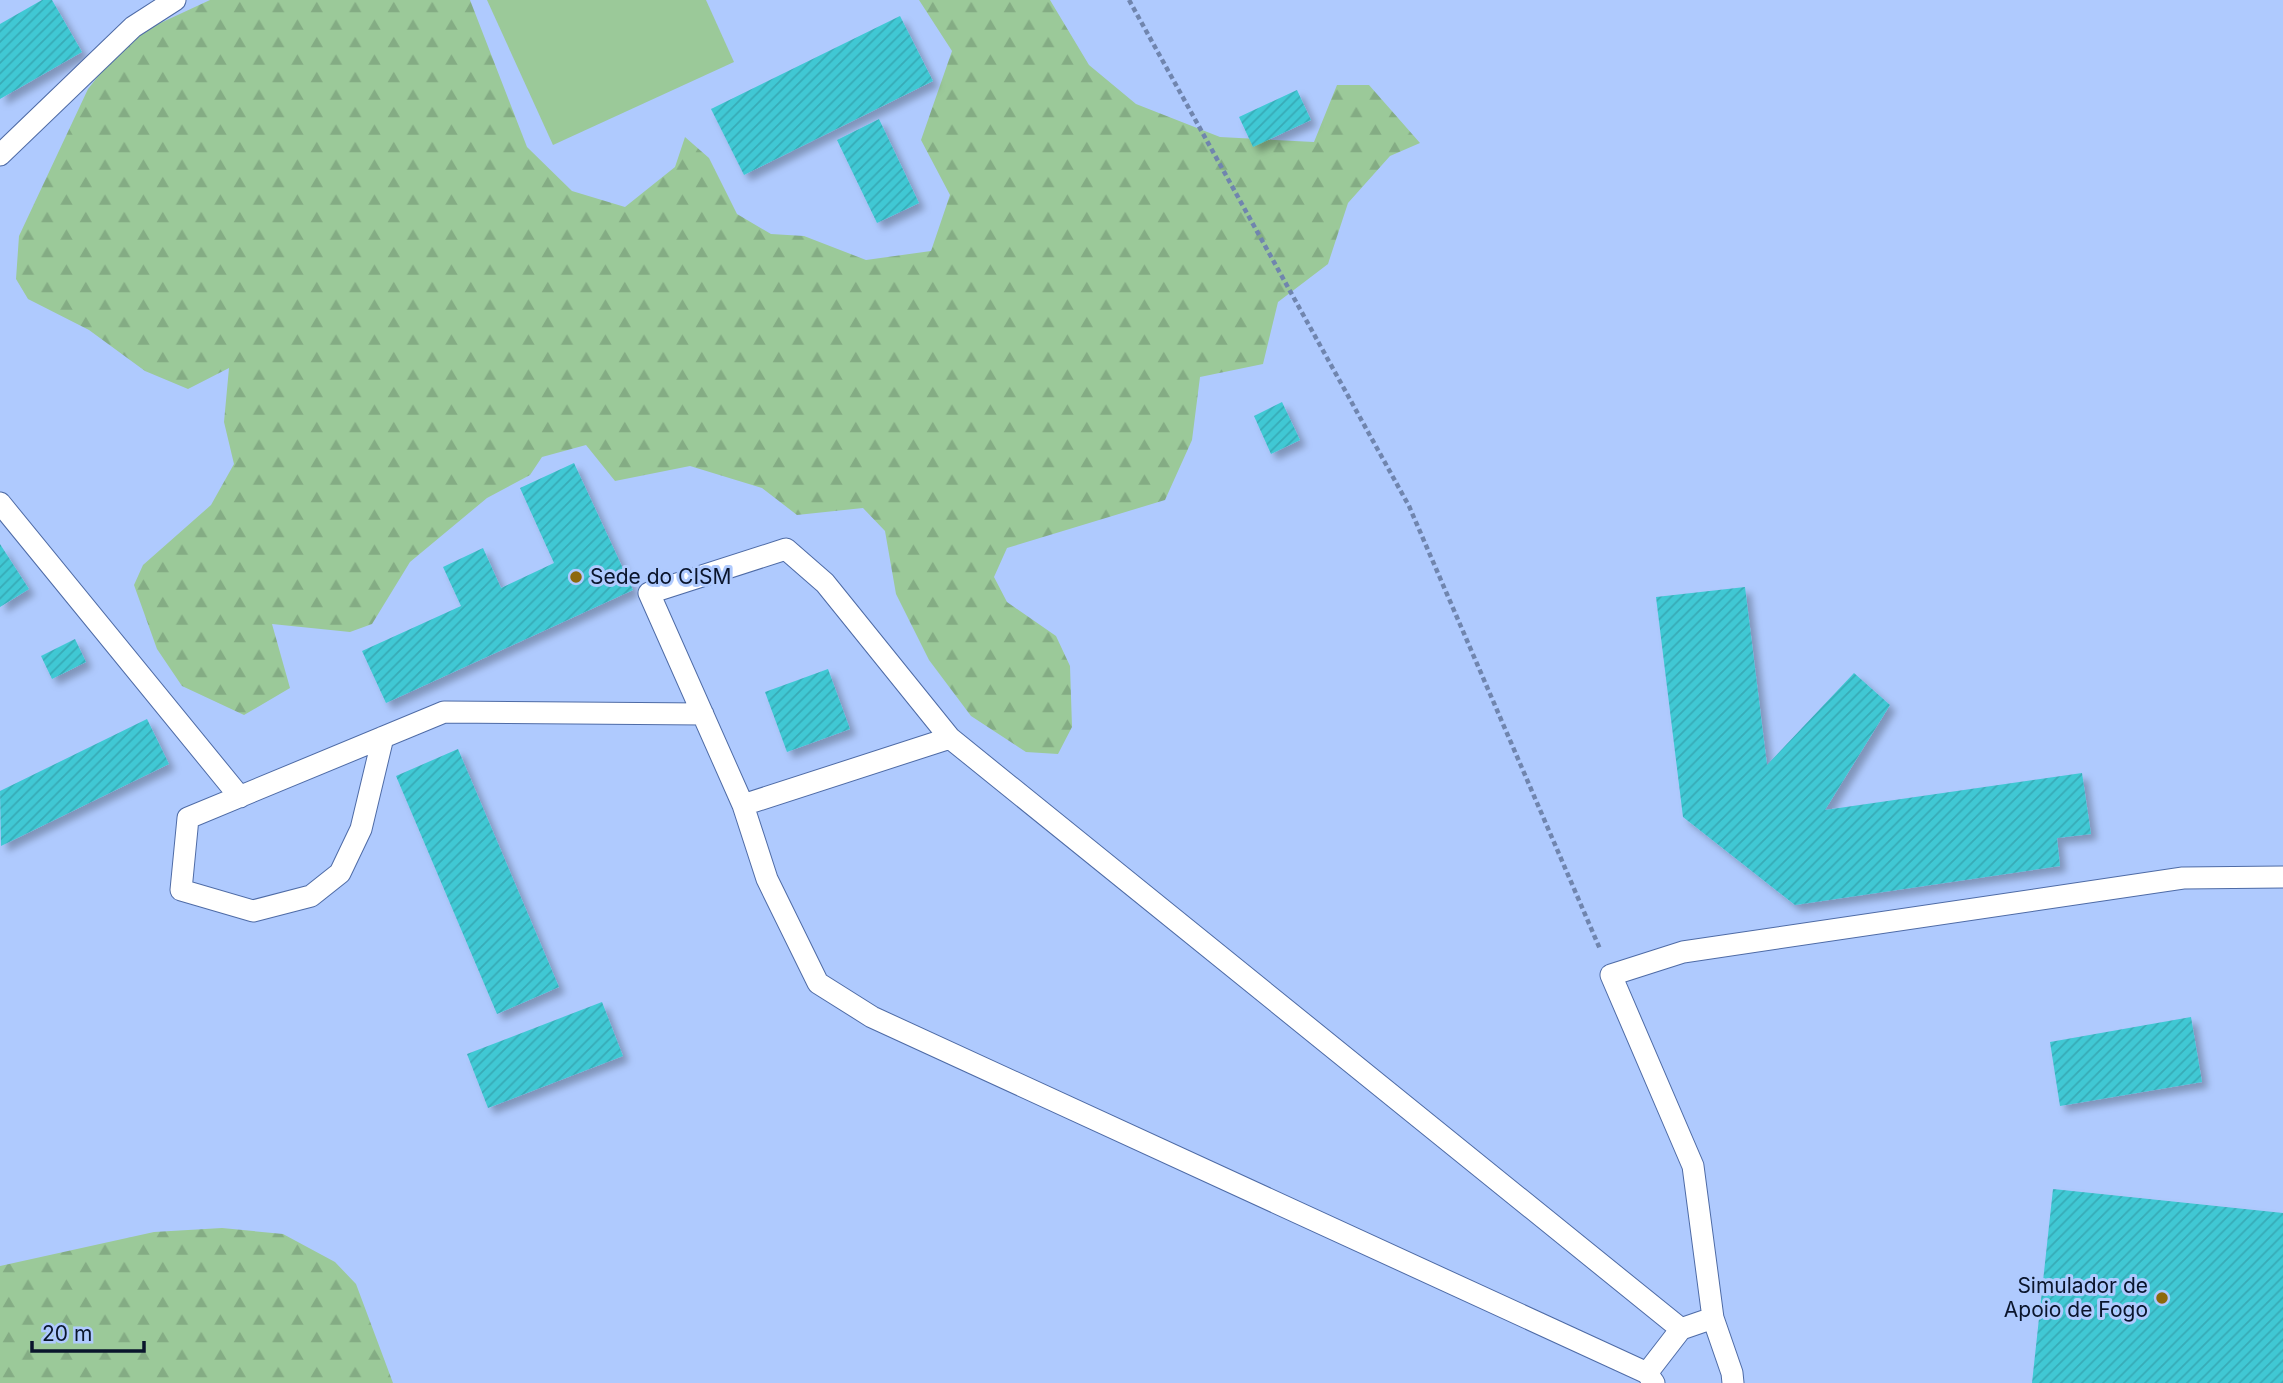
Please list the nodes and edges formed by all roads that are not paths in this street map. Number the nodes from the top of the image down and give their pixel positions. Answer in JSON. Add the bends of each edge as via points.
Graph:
{"nodes":[{"id":1,"x":175,"y":0,"type":"edge"},
{"id":2,"x":0,"y":155,"type":"edge"},
{"id":3,"x":0,"y":503,"type":"edge"},
{"id":4,"x":703,"y":714,"type":"junction"},
{"id":5,"x":383,"y":737,"type":"junction"},
{"id":6,"x":950,"y":738,"type":"junction"},
{"id":7,"x":240,"y":797,"type":"junction"},
{"id":8,"x":743,"y":805,"type":"junction"},
{"id":9,"x":2283,"y":877,"type":"edge"},
{"id":10,"x":1713,"y":1318,"type":"junction"},
{"id":11,"x":1681,"y":1329,"type":"junction"},
{"id":12,"x":1651,"y":1378,"type":"edge"},
{"id":13,"x":1733,"y":1383,"type":"edge"}],
"edges":[{"from":1,"to":2,"type":"lane","via":[[133,27]]},
{"from":3,"to":7,"type":"lane"},
{"from":4,"to":5,"type":"lane","via":[[444,712]]},
{"from":4,"to":6,"type":"lane","via":[[649,593],[786,549],[825,583]]},
{"from":4,"to":8,"type":"lane"},
{"from":5,"to":7,"type":"lane"},
{"from":5,"to":7,"type":"lane","via":[[361,829],[340,873],[311,896],[253,911],[181,890],[188,818]]},
{"from":6,"to":8,"type":"lane"},
{"from":6,"to":11,"type":"lane"},
{"from":8,"to":12,"type":"lane","via":[[767,879],[818,984],[872,1017]]},
{"from":9,"to":10,"type":"lane","via":[[2183,878],[1683,953],[1611,975],[1693,1166]]},
{"from":10,"to":11,"type":"lane"},
{"from":10,"to":13,"type":"lane"},
{"from":11,"to":12,"type":"lane"}]}
